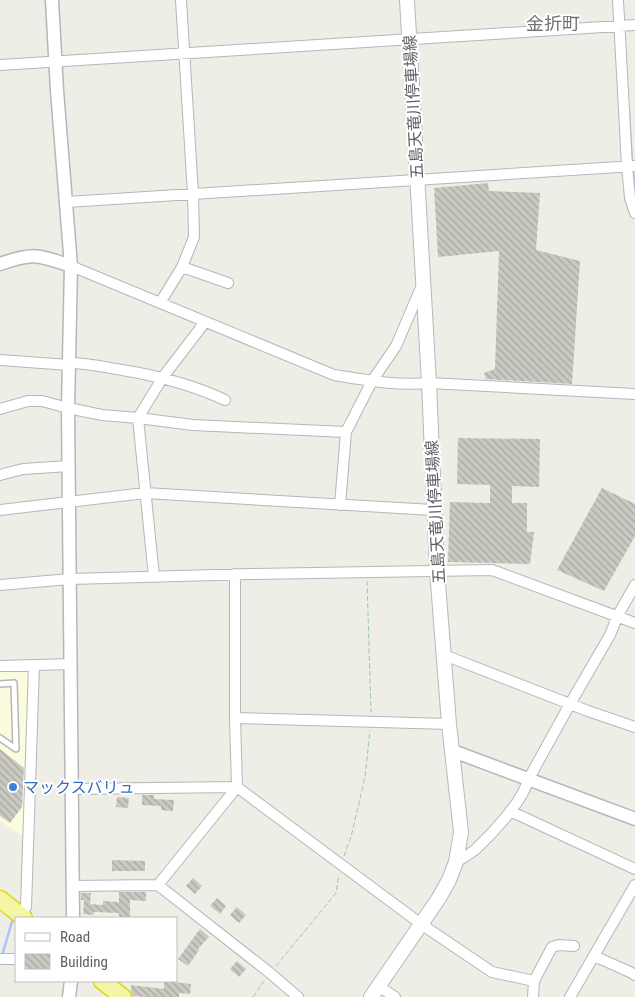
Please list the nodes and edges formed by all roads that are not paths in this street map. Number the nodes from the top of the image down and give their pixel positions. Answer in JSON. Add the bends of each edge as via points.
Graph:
{"nodes":[{"id":1,"x":52,"y":0,"type":"edge"},
{"id":2,"x":181,"y":0,"type":"edge"},
{"id":3,"x":407,"y":0,"type":"edge"},
{"id":4,"x":618,"y":0,"type":"edge"},
{"id":5,"x":635,"y":25,"type":"edge"},
{"id":6,"x":619,"y":26,"type":"junction"},
{"id":7,"x":409,"y":39,"type":"junction"},
{"id":8,"x":185,"y":53,"type":"junction"},
{"id":9,"x":56,"y":61,"type":"junction"},
{"id":10,"x":0,"y":65,"type":"edge"},
{"id":11,"x":631,"y":166,"type":"edge"},
{"id":12,"x":418,"y":180,"type":"junction"},
{"id":13,"x":193,"y":194,"type":"junction"},
{"id":14,"x":67,"y":202,"type":"junction"},
{"id":15,"x":635,"y":212,"type":"edge"},
{"id":16,"x":0,"y":264,"type":"edge"},
{"id":17,"x":71,"y":266,"type":"junction"},
{"id":18,"x":182,"y":266,"type":"junction"},
{"id":19,"x":423,"y":282,"type":"junction"},
{"id":20,"x":228,"y":283,"type":"dead end"},
{"id":21,"x":160,"y":302,"type":"junction"},
{"id":22,"x":205,"y":322,"type":"junction"},
{"id":23,"x":0,"y":360,"type":"edge"},
{"id":24,"x":69,"y":364,"type":"junction"},
{"id":25,"x":163,"y":377,"type":"junction"},
{"id":26,"x":372,"y":381,"type":"junction"},
{"id":27,"x":429,"y":383,"type":"junction"},
{"id":28,"x":635,"y":394,"type":"edge"},
{"id":29,"x":225,"y":400,"type":"dead end"},
{"id":30,"x":68,"y":408,"type":"junction"},
{"id":31,"x":0,"y":409,"type":"edge"},
{"id":32,"x":138,"y":418,"type":"junction"},
{"id":33,"x":346,"y":432,"type":"junction"},
{"id":34,"x":69,"y":466,"type":"junction"},
{"id":35,"x":0,"y":475,"type":"edge"},
{"id":36,"x":145,"y":493,"type":"junction"},
{"id":37,"x":69,"y":503,"type":"junction"},
{"id":38,"x":340,"y":505,"type":"junction"},
{"id":39,"x":0,"y":510,"type":"edge"},
{"id":40,"x":433,"y":510,"type":"junction"},
{"id":41,"x":437,"y":570,"type":"junction"},
{"id":42,"x":236,"y":574,"type":"junction"},
{"id":43,"x":154,"y":577,"type":"junction"},
{"id":44,"x":70,"y":579,"type":"junction"},
{"id":45,"x":0,"y":584,"type":"edge"},
{"id":46,"x":635,"y":585,"type":"edge"},
{"id":47,"x":618,"y":616,"type":"junction"},
{"id":48,"x":635,"y":623,"type":"edge"},
{"id":49,"x":444,"y":655,"type":"junction"},
{"id":50,"x":71,"y":664,"type":"junction"},
{"id":51,"x":34,"y":665,"type":"junction"},
{"id":52,"x":0,"y":666,"type":"edge"},
{"id":53,"x":0,"y":684,"type":"edge"},
{"id":54,"x":570,"y":704,"type":"junction"},
{"id":55,"x":235,"y":718,"type":"junction"},
{"id":56,"x":449,"y":724,"type":"junction"},
{"id":57,"x":635,"y":727,"type":"edge"},
{"id":58,"x":0,"y":738,"type":"edge"},
{"id":59,"x":453,"y":751,"type":"junction"},
{"id":60,"x":528,"y":780,"type":"junction"},
{"id":61,"x":237,"y":787,"type":"junction"},
{"id":62,"x":72,"y":789,"type":"junction"},
{"id":63,"x":510,"y":811,"type":"junction"},
{"id":64,"x":635,"y":819,"type":"edge"},
{"id":65,"x":456,"y":862,"type":"junction"},
{"id":66,"x":635,"y":869,"type":"edge"},
{"id":67,"x":158,"y":885,"type":"junction"},
{"id":68,"x":635,"y":885,"type":"edge"},
{"id":69,"x":72,"y":886,"type":"junction"},
{"id":70,"x":0,"y":899,"type":"edge"},
{"id":71,"x":20,"y":915,"type":"edge"},
{"id":72,"x":73,"y":917,"type":"edge"},
{"id":73,"x":421,"y":924,"type":"junction"},
{"id":74,"x":574,"y":946,"type":"dead end"},
{"id":75,"x":594,"y":956,"type":"junction"},
{"id":76,"x":0,"y":959,"type":"edge"},
{"id":77,"x":15,"y":959,"type":"edge"},
{"id":78,"x":635,"y":975,"type":"edge"},
{"id":79,"x":534,"y":981,"type":"junction"},
{"id":80,"x":71,"y":982,"type":"edge"},
{"id":81,"x":103,"y":982,"type":"edge"},
{"id":82,"x":374,"y":991,"type":"edge"},
{"id":83,"x":69,"y":997,"type":"edge"},
{"id":84,"x":123,"y":997,"type":"edge"},
{"id":85,"x":298,"y":997,"type":"edge"},
{"id":86,"x":395,"y":997,"type":"edge"},
{"id":87,"x":532,"y":997,"type":"edge"},
{"id":88,"x":570,"y":997,"type":"edge"}],
"edges":[{"from":1,"to":9,"type":"street"},
{"from":2,"to":8,"type":"street"},
{"from":3,"to":7,"type":"main road","name":"五島天竜川停車場線"},
{"from":4,"to":6,"type":"street"},
{"from":5,"to":6,"type":"street"},
{"from":6,"to":7,"type":"street"},
{"from":6,"to":11,"type":"street"},
{"from":7,"to":8,"type":"street"},
{"from":7,"to":12,"type":"main road","name":"五島天竜川停車場線"},
{"from":8,"to":9,"type":"street"},
{"from":8,"to":13,"type":"street"},
{"from":9,"to":10,"type":"street"},
{"from":9,"to":14,"type":"street"},
{"from":11,"to":12,"type":"street"},
{"from":11,"to":15,"type":"street","via":[[630,198]]},
{"from":12,"to":13,"type":"street"},
{"from":12,"to":19,"type":"main road","name":"五島天竜川停車場線"},
{"from":13,"to":14,"type":"street"},
{"from":13,"to":18,"type":"street","via":[[194,237]]},
{"from":14,"to":17,"type":"street"},
{"from":16,"to":17,"type":"street","via":[[23,256],[40,256]]},
{"from":17,"to":21,"type":"street"},
{"from":17,"to":24,"type":"street"},
{"from":18,"to":20,"type":"street"},
{"from":18,"to":21,"type":"street"},
{"from":19,"to":26,"type":"street","via":[[396,346]]},
{"from":19,"to":27,"type":"main road","name":"五島天竜川停車場線"},
{"from":21,"to":22,"type":"street"},
{"from":22,"to":25,"type":"street"},
{"from":22,"to":26,"type":"street","via":[[334,375]]},
{"from":23,"to":24,"type":"street"},
{"from":24,"to":25,"type":"street","via":[[85,363]]},
{"from":24,"to":30,"type":"street"},
{"from":25,"to":29,"type":"street"},
{"from":25,"to":32,"type":"street"},
{"from":26,"to":27,"type":"street","via":[[413,385]]},
{"from":26,"to":33,"type":"street"},
{"from":27,"to":28,"type":"street"},
{"from":27,"to":40,"type":"main road","name":"五島天竜川停車場線"},
{"from":30,"to":31,"type":"street","via":[[28,401]]},
{"from":30,"to":32,"type":"street"},
{"from":30,"to":34,"type":"street"},
{"from":32,"to":33,"type":"street","via":[[194,425]]},
{"from":32,"to":36,"type":"street"},
{"from":33,"to":38,"type":"street"},
{"from":34,"to":35,"type":"street","via":[[23,469]]},
{"from":34,"to":37,"type":"street"},
{"from":36,"to":37,"type":"street"},
{"from":36,"to":38,"type":"street"},
{"from":36,"to":43,"type":"street"},
{"from":37,"to":39,"type":"street"},
{"from":37,"to":44,"type":"street"},
{"from":38,"to":40,"type":"street"},
{"from":40,"to":41,"type":"main road","name":"五島天竜川停車場線"},
{"from":41,"to":42,"type":"street"},
{"from":41,"to":47,"type":"street","via":[[492,570]]},
{"from":41,"to":49,"type":"main road","name":"五島天竜川停車場線"},
{"from":42,"to":43,"type":"street"},
{"from":42,"to":55,"type":"street"},
{"from":43,"to":44,"type":"street"},
{"from":44,"to":45,"type":"street"},
{"from":44,"to":50,"type":"street"},
{"from":46,"to":47,"type":"street"},
{"from":47,"to":48,"type":"street"},
{"from":47,"to":54,"type":"street"},
{"from":49,"to":54,"type":"street"},
{"from":49,"to":56,"type":"main road","name":"五島天竜川停車場線"},
{"from":50,"to":51,"type":"street"},
{"from":50,"to":62,"type":"street"},
{"from":51,"to":52,"type":"street"},
{"from":51,"to":71,"type":"street","via":[[26,907]]},
{"from":53,"to":58,"type":"lane","via":[[14,683],[16,749]]},
{"from":54,"to":57,"type":"street"},
{"from":54,"to":60,"type":"street"},
{"from":55,"to":56,"type":"street"},
{"from":55,"to":61,"type":"street"},
{"from":56,"to":59,"type":"main road","name":"五島天竜川停車場線"},
{"from":59,"to":60,"type":"street"},
{"from":59,"to":65,"type":"main road","name":"五島天竜川停車場線","via":[[461,832]]},
{"from":60,"to":63,"type":"street"},
{"from":60,"to":64,"type":"street"},
{"from":61,"to":62,"type":"street"},
{"from":61,"to":67,"type":"street"},
{"from":61,"to":73,"type":"street"},
{"from":62,"to":69,"type":"street"},
{"from":63,"to":65,"type":"street","via":[[475,850]]},
{"from":63,"to":66,"type":"street"},
{"from":65,"to":73,"type":"main road","name":"五島天竜川停車場線","via":[[439,898]]},
{"from":67,"to":69,"type":"street"},
{"from":67,"to":85,"type":"street"},
{"from":68,"to":75,"type":"street"},
{"from":69,"to":72,"type":"street"},
{"from":70,"to":71,"type":"highway"},
{"from":73,"to":79,"type":"street","via":[[492,972]]},
{"from":73,"to":82,"type":"main road","name":"五島天竜川停車場線"},
{"from":74,"to":79,"type":"street","via":[[552,947]]},
{"from":75,"to":78,"type":"street"},
{"from":75,"to":88,"type":"street"},
{"from":76,"to":77,"type":"street"},
{"from":79,"to":87,"type":"street"},
{"from":80,"to":83,"type":"street"},
{"from":81,"to":84,"type":"highway"},
{"from":82,"to":86,"type":"street"}]}
